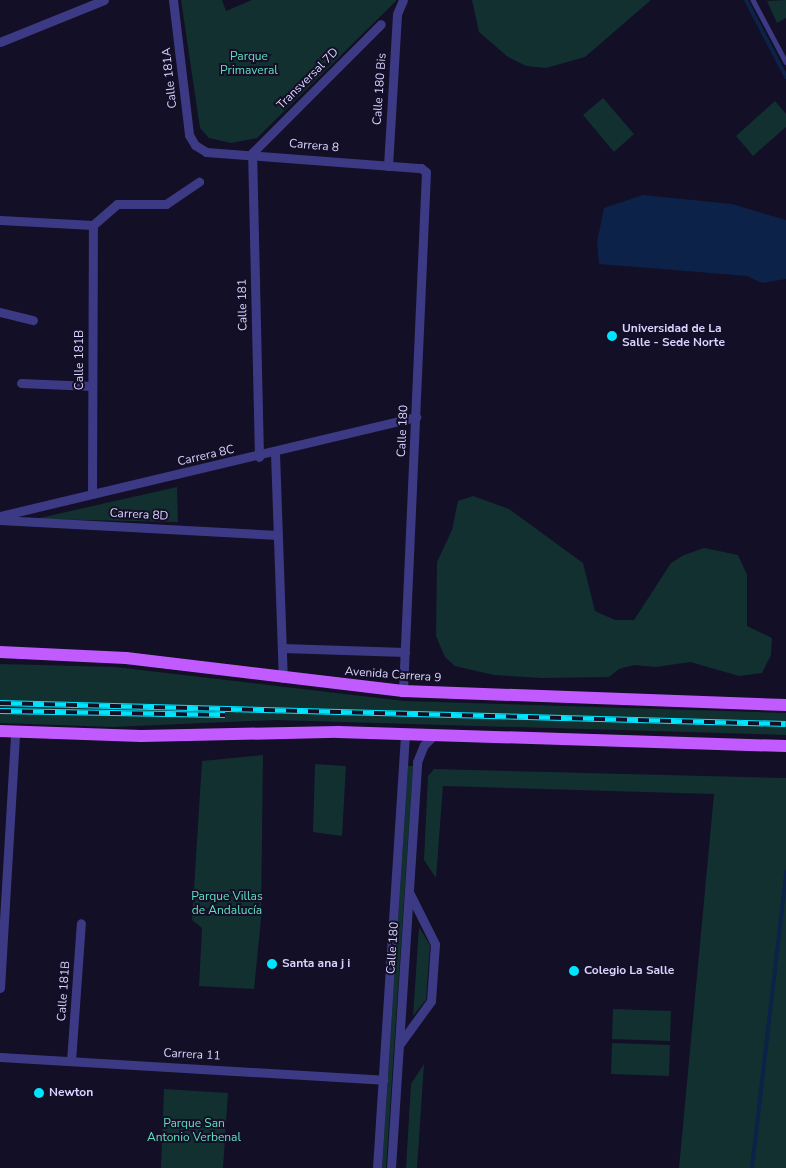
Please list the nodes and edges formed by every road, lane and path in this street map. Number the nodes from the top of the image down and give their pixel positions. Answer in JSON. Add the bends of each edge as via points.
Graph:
{"nodes":[{"id":1,"x":104,"y":0,"type":"edge"},
{"id":2,"x":174,"y":0,"type":"edge"},
{"id":3,"x":404,"y":0,"type":"edge"},
{"id":4,"x":753,"y":0,"type":"edge"},
{"id":5,"x":381,"y":24,"type":"dead end"},
{"id":6,"x":0,"y":42,"type":"edge"},
{"id":7,"x":786,"y":62,"type":"edge"},
{"id":8,"x":200,"y":149,"type":"joint"},
{"id":9,"x":252,"y":153,"type":"junction"},
{"id":10,"x":388,"y":166,"type":"junction"},
{"id":11,"x":426,"y":172,"type":"joint"},
{"id":12,"x":199,"y":182,"type":"dead end"},
{"id":13,"x":0,"y":220,"type":"edge"},
{"id":14,"x":93,"y":225,"type":"junction"},
{"id":15,"x":0,"y":312,"type":"edge"},
{"id":16,"x":33,"y":320,"type":"dead end"},
{"id":17,"x":21,"y":384,"type":"dead end"},
{"id":18,"x":92,"y":386,"type":"junction"},
{"id":19,"x":416,"y":417,"type":"junction"},
{"id":20,"x":275,"y":453,"type":"junction"},
{"id":21,"x":259,"y":456,"type":"junction"},
{"id":22,"x":92,"y":494,"type":"junction"},
{"id":23,"x":0,"y":518,"type":"edge"},
{"id":24,"x":278,"y":534,"type":"junction"},
{"id":25,"x":282,"y":648,"type":"junction"},
{"id":26,"x":0,"y":652,"type":"edge"},
{"id":27,"x":405,"y":652,"type":"junction"},
{"id":28,"x":283,"y":678,"type":"junction"},
{"id":29,"x":403,"y":691,"type":"junction"},
{"id":30,"x":786,"y":705,"type":"edge"},
{"id":31,"x":0,"y":732,"type":"edge"},
{"id":32,"x":15,"y":732,"type":"junction"},
{"id":33,"x":405,"y":734,"type":"junction"},
{"id":34,"x":434,"y":736,"type":"junction"},
{"id":35,"x":786,"y":746,"type":"edge"},
{"id":36,"x":409,"y":892,"type":"junction"},
{"id":37,"x":3,"y":894,"type":"edge"},
{"id":38,"x":81,"y":923,"type":"dead end"},
{"id":39,"x":0,"y":988,"type":"edge"},
{"id":40,"x":399,"y":1045,"type":"junction"},
{"id":41,"x":0,"y":1056,"type":"edge"},
{"id":42,"x":71,"y":1061,"type":"junction"},
{"id":43,"x":383,"y":1080,"type":"junction"},
{"id":44,"x":377,"y":1168,"type":"edge"},
{"id":45,"x":391,"y":1168,"type":"edge"}],
"edges":[{"from":1,"to":6,"type":"street"},
{"from":2,"to":8,"type":"street","name":"Calle 181A","via":[[189,135]]},
{"from":3,"to":10,"type":"street","name":"Calle 180 Bis","via":[[397,14]]},
{"from":4,"to":7,"type":"lane"},
{"from":5,"to":9,"type":"street","name":"Transversal 7D"},
{"from":8,"to":9,"type":"street","name":"Carrera 8","via":[[232,154]]},
{"from":9,"to":10,"type":"street","name":"Carrera 8"},
{"from":9,"to":21,"type":"street","name":"Calle 181"},
{"from":10,"to":11,"type":"street","name":"Carrera 8","via":[[422,168]]},
{"from":11,"to":19,"type":"street","name":"Calle 180"},
{"from":12,"to":14,"type":"street","via":[[166,204],[117,204]]},
{"from":13,"to":14,"type":"street"},
{"from":14,"to":18,"type":"street","name":"Calle 181B"},
{"from":15,"to":16,"type":"street"},
{"from":17,"to":18,"type":"street"},
{"from":18,"to":22,"type":"street","name":"Calle 181B"},
{"from":19,"to":20,"type":"street","name":"Carrera 8C"},
{"from":19,"to":27,"type":"street","name":"Calle 180"},
{"from":20,"to":21,"type":"street","name":"Carrera 8C"},
{"from":20,"to":24,"type":"street"},
{"from":21,"to":22,"type":"street","name":"Carrera 8C"},
{"from":22,"to":23,"type":"street","name":"Carrera 8C"},
{"from":23,"to":24,"type":"street","name":"Carrera 8D"},
{"from":24,"to":25,"type":"street"},
{"from":25,"to":27,"type":"street"},
{"from":25,"to":28,"type":"street"},
{"from":26,"to":28,"type":"main road","name":"Avenida Carrera 9","via":[[126,658]]},
{"from":27,"to":29,"type":"street","name":"Calle 180"},
{"from":28,"to":29,"type":"main road","name":"Avenida Carrera 9"},
{"from":29,"to":30,"type":"main road","name":"Avenida Carrera 9"},
{"from":31,"to":32,"type":"main road"},
{"from":32,"to":33,"type":"main road","via":[[142,736],[283,732]]},
{"from":32,"to":37,"type":"street"},
{"from":33,"to":34,"type":"main road"},
{"from":33,"to":43,"type":"street","name":"Calle 180"},
{"from":34,"to":35,"type":"main road"},
{"from":34,"to":36,"type":"street","name":"Calle 180","via":[[424,745],[417,762]]},
{"from":36,"to":40,"type":"street","name":"Calle 180"},
{"from":36,"to":40,"type":"street","via":[[435,944],[431,1001]]},
{"from":37,"to":39,"type":"street"},
{"from":38,"to":42,"type":"street","name":"Calle 181B"},
{"from":40,"to":45,"type":"street","name":"Calle 180"},
{"from":41,"to":42,"type":"street","name":"Carrera 11"},
{"from":42,"to":43,"type":"street","name":"Carrera 11"},
{"from":43,"to":44,"type":"street","name":"Calle 180"}]}
